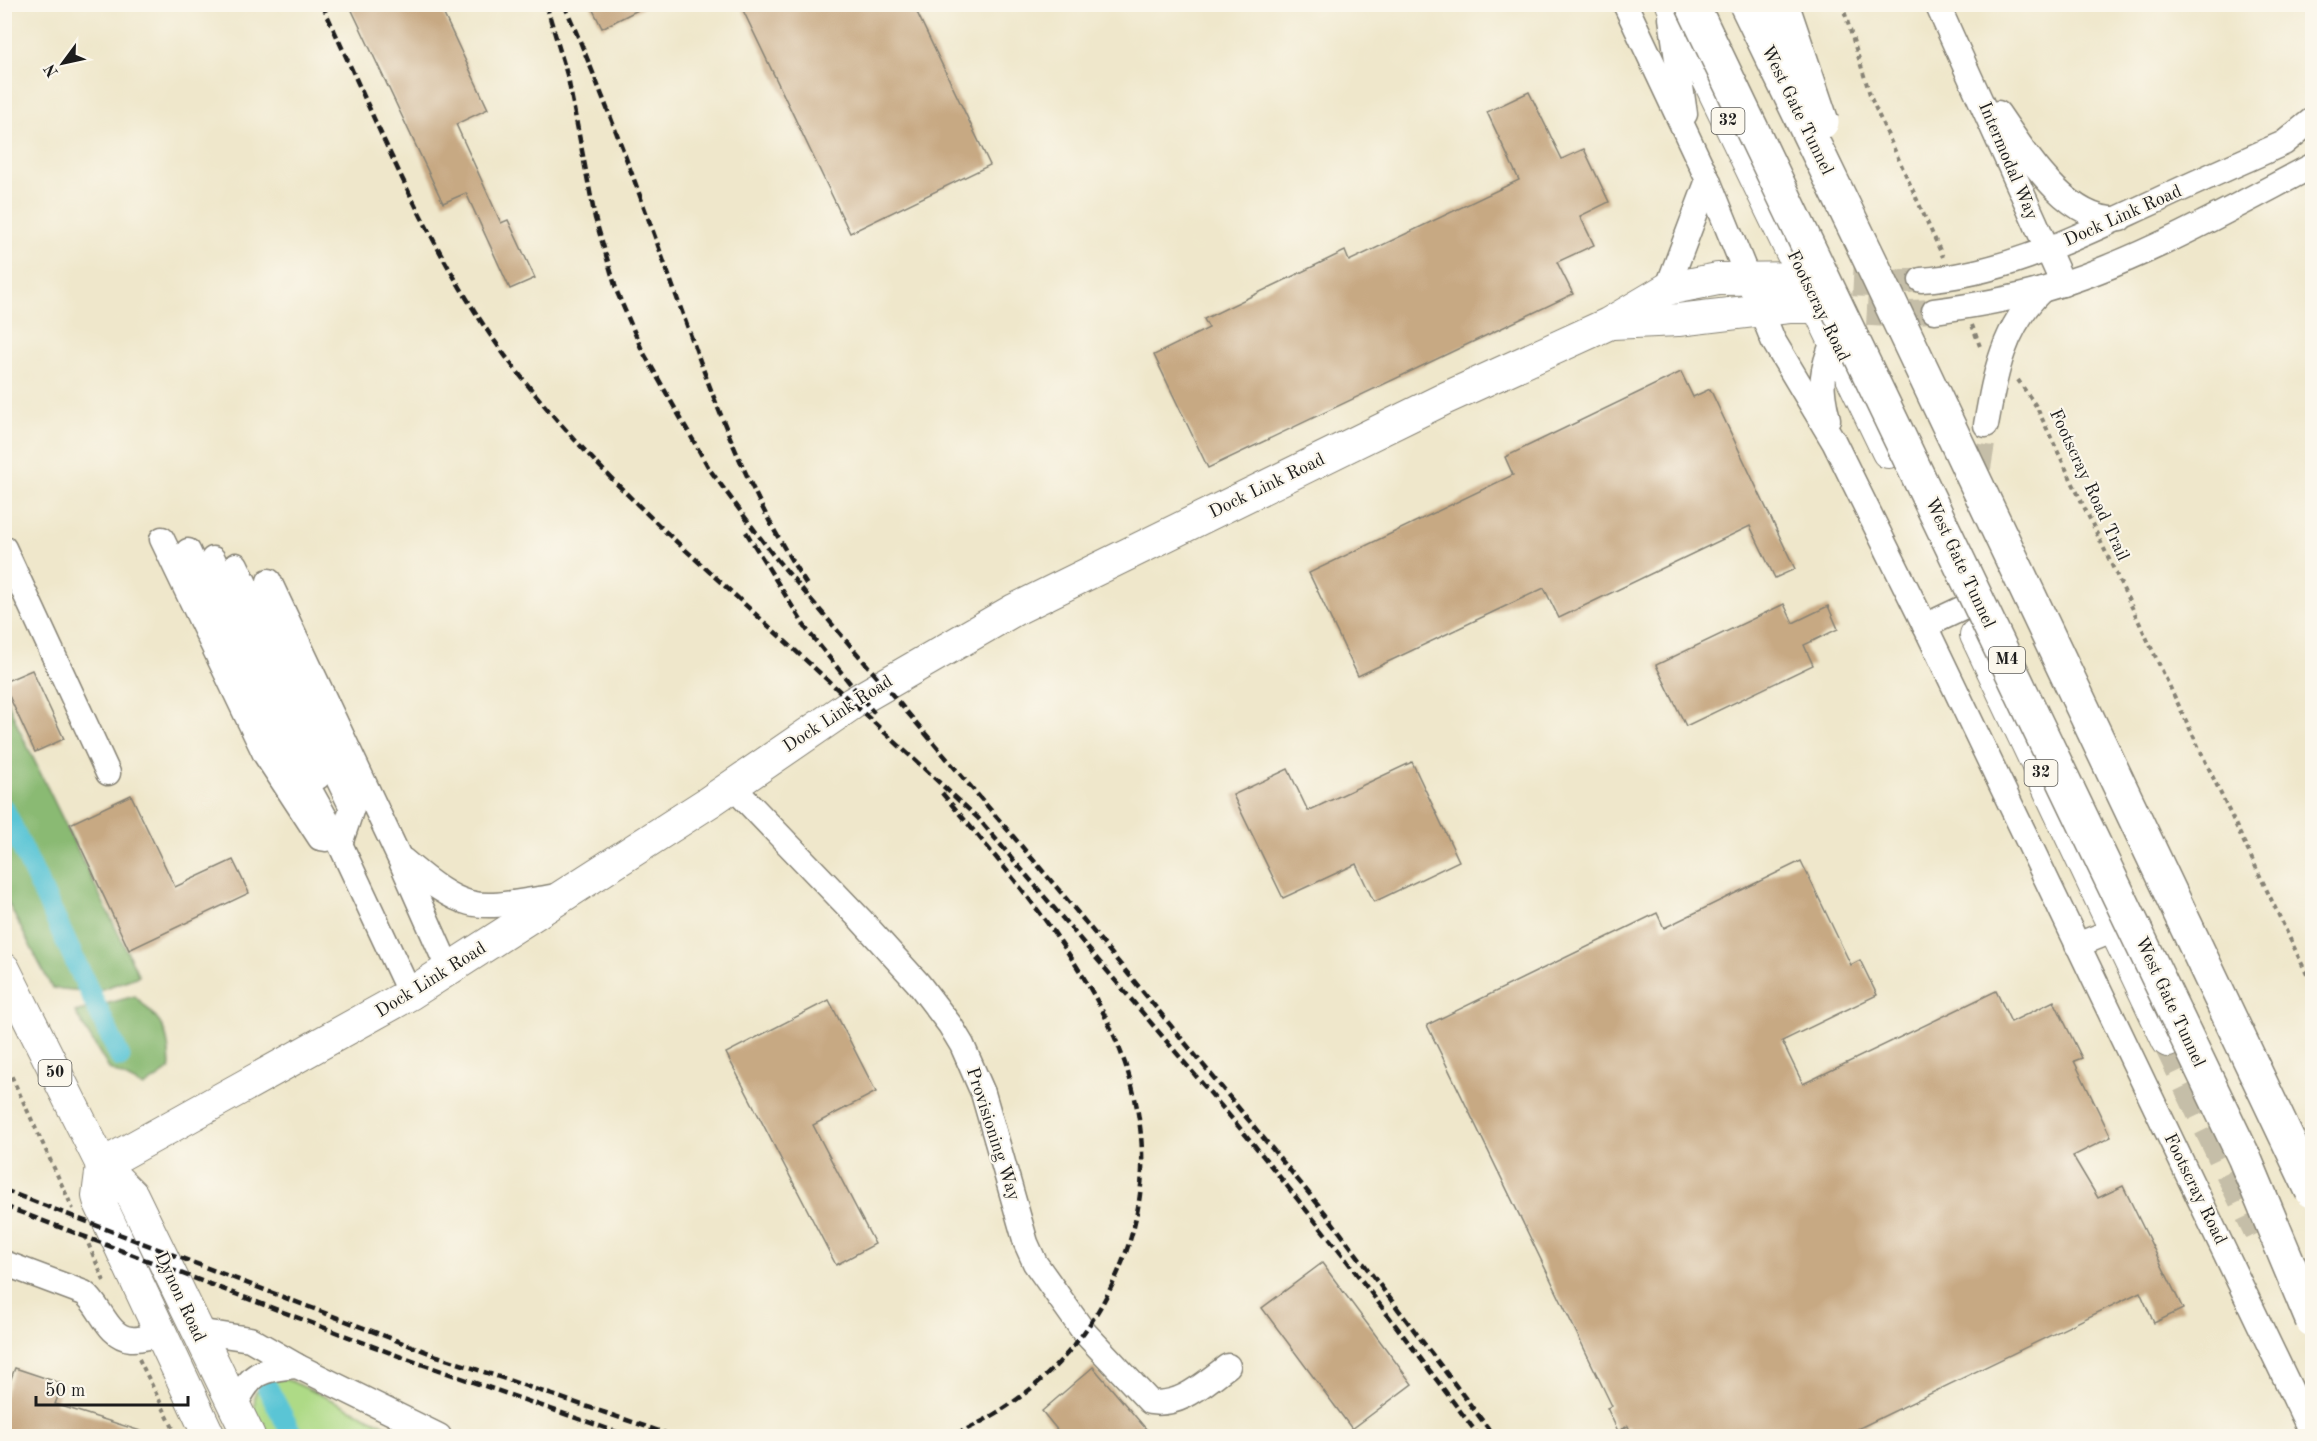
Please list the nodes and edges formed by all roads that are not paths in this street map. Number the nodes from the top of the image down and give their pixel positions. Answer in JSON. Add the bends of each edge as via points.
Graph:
{"nodes":[{"id":1,"x":1625,"y":4,"type":"edge"},
{"id":2,"x":1670,"y":4,"type":"edge"},
{"id":3,"x":1692,"y":4,"type":"edge"},
{"id":4,"x":1746,"y":4,"type":"edge"},
{"id":5,"x":1782,"y":4,"type":"edge"},
{"id":6,"x":1937,"y":4,"type":"edge"},
{"id":7,"x":1969,"y":71,"type":"junction"},
{"id":8,"x":2313,"y":120,"type":"edge"},
{"id":9,"x":1690,"y":140,"type":"junction"},
{"id":10,"x":2313,"y":166,"type":"edge"},
{"id":11,"x":1708,"y":180,"type":"junction"},
{"id":12,"x":2122,"y":218,"type":"junction"},
{"id":13,"x":2047,"y":249,"type":"junction"},
{"id":14,"x":1870,"y":260,"type":"junction"},
{"id":15,"x":1748,"y":277,"type":"junction"},
{"id":16,"x":1804,"y":278,"type":"junction"},
{"id":17,"x":1921,"y":280,"type":"tunnel mouth"},
{"id":18,"x":2052,"y":287,"type":"junction"},
{"id":19,"x":1667,"y":289,"type":"junction"},
{"id":20,"x":1819,"y":307,"type":"junction"},
{"id":21,"x":1760,"y":309,"type":"junction"},
{"id":22,"x":1934,"y":310,"type":"tunnel mouth"},
{"id":23,"x":1608,"y":324,"type":"junction"},
{"id":24,"x":1835,"y":338,"type":"junction"},
{"id":25,"x":1986,"y":425,"type":"tunnel mouth"},
{"id":26,"x":1834,"y":442,"type":"junction"},
{"id":27,"x":162,"y":539,"type":"dead end"},
{"id":28,"x":4,"y":548,"type":"edge"},
{"id":29,"x":188,"y":551,"type":"dead end"},
{"id":30,"x":213,"y":559,"type":"dead end"},
{"id":31,"x":236,"y":565,"type":"dead end"},
{"id":32,"x":269,"y":581,"type":"dead end"},
{"id":33,"x":1963,"y":608,"type":"junction"},
{"id":34,"x":1925,"y":626,"type":"junction"},
{"id":35,"x":108,"y":773,"type":"dead end"},
{"id":36,"x":732,"y":786,"type":"junction"},
{"id":37,"x":340,"y":844,"type":"junction"},
{"id":38,"x":399,"y":857,"type":"junction"},
{"id":39,"x":567,"y":895,"type":"junction"},
{"id":40,"x":2115,"y":930,"type":"junction"},
{"id":41,"x":2077,"y":945,"type":"junction"},
{"id":42,"x":449,"y":970,"type":"junction"},
{"id":43,"x":6,"y":977,"type":"edge"},
{"id":44,"x":410,"y":994,"type":"junction"},
{"id":45,"x":2168,"y":1041,"type":"tunnel mouth"},
{"id":46,"x":102,"y":1165,"type":"junction"},
{"id":47,"x":2313,"y":1191,"type":"edge"},
{"id":48,"x":4,"y":1263,"type":"edge"},
{"id":49,"x":2313,"y":1320,"type":"edge"},
{"id":50,"x":196,"y":1330,"type":"junction"},
{"id":51,"x":160,"y":1335,"type":"junction"},
{"id":52,"x":297,"y":1366,"type":"junction"},
{"id":53,"x":1228,"y":1366,"type":"dead end"},
{"id":54,"x":234,"y":1408,"type":"junction"},
{"id":55,"x":2313,"y":1434,"type":"edge"},
{"id":56,"x":209,"y":1437,"type":"edge"},
{"id":57,"x":249,"y":1437,"type":"edge"},
{"id":58,"x":439,"y":1437,"type":"edge"}],
"edges":[{"from":1,"to":9,"type":"street","name":"Footscray Road"},
{"from":2,"to":9,"type":"street","name":"Footscray Road"},
{"from":2,"to":16,"type":"main road","name":"Footscray Road","number":"32"},
{"from":3,"to":49,"type":"highway","name":"West Gate Tunnel","number":"M4","bridge":true,"via":[[2244,1157]]},
{"from":4,"to":14,"type":"highway","name":"West Gate Tunnel","number":"M4","bridge":true},
{"from":5,"to":14,"type":"highway","bridge":true},
{"from":6,"to":7,"type":"street","name":"Intermodal Way"},
{"from":7,"to":12,"type":"street","name":"Intermodal Way","via":[[2060,193],[2089,214]]},
{"from":7,"to":13,"type":"street","name":"Intermodal Way"},
{"from":8,"to":12,"type":"street","name":"Dock Link Road","via":[[2284,143]]},
{"from":9,"to":11,"type":"street","name":"Footscray Road"},
{"from":10,"to":18,"type":"street","name":"Dock Link Road","via":[[2163,243]]},
{"from":11,"to":15,"type":"street","name":"Footscray Road"},
{"from":11,"to":19,"type":"street"},
{"from":12,"to":13,"type":"street","name":"Dock Link Road"},
{"from":13,"to":17,"type":"street","name":"Dock Link Road","via":[[1952,277]]},
{"from":13,"to":18,"type":"street","name":"Intermodal Way"},
{"from":14,"to":47,"type":"highway","name":"West Gate Tunnel","number":"M4","bridge":true},
{"from":15,"to":16,"type":"main road","name":"Dock Link Road"},
{"from":15,"to":19,"type":"main road","name":"Dock Link Road"},
{"from":15,"to":21,"type":"street","name":"Footscray Road"},
{"from":16,"to":20,"type":"main road","name":"Footscray Road","number":"32"},
{"from":18,"to":22,"type":"street","name":"Dock Link Road"},
{"from":18,"to":25,"type":"street","via":[[2014,323],[1997,366]]},
{"from":19,"to":23,"type":"main road","name":"Dock Link Road"},
{"from":20,"to":21,"type":"main road","name":"Dock Link Road"},
{"from":20,"to":24,"type":"main road","name":"Footscray Road","number":"32"},
{"from":21,"to":23,"type":"main road","name":"Dock Link Road"},
{"from":21,"to":26,"type":"street","name":"Footscray Road","via":[[1773,340]]},
{"from":23,"to":36,"type":"main road","name":"Dock Link Road","via":[[1457,393],[1014,610],[883,684]]},
{"from":24,"to":26,"type":"street","via":[[1823,366],[1821,390]]},
{"from":24,"to":33,"type":"main road","name":"Footscray Road","number":"32"},
{"from":26,"to":34,"type":"street","name":"Footscray Road"},
{"from":27,"to":37,"type":"street","via":[[269,762],[320,838]]},
{"from":28,"to":35,"type":"street"},
{"from":29,"to":37,"type":"street","via":[[252,686]]},
{"from":30,"to":37,"type":"street","via":[[337,815]]},
{"from":31,"to":37,"type":"street","via":[[352,808]]},
{"from":32,"to":38,"type":"street"},
{"from":33,"to":34,"type":"street"},
{"from":33,"to":40,"type":"main road","name":"Footscray Road","number":"32"},
{"from":34,"to":41,"type":"street","name":"Footscray Road"},
{"from":36,"to":39,"type":"main road","name":"Dock Link Road"},
{"from":36,"to":53,"type":"street","name":"Provisioning Way","via":[[861,920],[950,1025],[983,1093],[1026,1243],[1044,1279],[1084,1332],[1150,1402],[1171,1403],[1181,1399]]},
{"from":37,"to":44,"type":"street"},
{"from":38,"to":39,"type":"street","via":[[438,890],[462,903],[486,907]]},
{"from":38,"to":42,"type":"street"},
{"from":39,"to":42,"type":"main road","name":"Dock Link Road"},
{"from":40,"to":41,"type":"street"},
{"from":40,"to":45,"type":"main road","name":"Footscray Road","number":"32"},
{"from":41,"to":55,"type":"street","name":"Footscray Road"},
{"from":42,"to":44,"type":"main road","name":"Dock Link Road"},
{"from":43,"to":46,"type":"main road","name":"Dynon Road","number":"50"},
{"from":44,"to":46,"type":"main road","name":"Dock Link Road"},
{"from":46,"to":50,"type":"main road","name":"Dynon Road","number":"50","via":[[132,1195]]},
{"from":46,"to":51,"type":"main road","name":"Dynon Road","via":[[100,1203]]},
{"from":48,"to":51,"type":"street","via":[[76,1288],[94,1301],[114,1332],[130,1339]]},
{"from":50,"to":51,"type":"main road"},
{"from":50,"to":52,"type":"street","via":[[247,1338]]},
{"from":50,"to":54,"type":"main road","name":"Dynon Road","number":"50"},
{"from":51,"to":56,"type":"main road","name":"Dynon Road"},
{"from":52,"to":54,"type":"street","via":[[265,1370],[253,1376]]},
{"from":52,"to":58,"type":"street"},
{"from":54,"to":57,"type":"main road","name":"Dynon Road","number":"50"}]}
